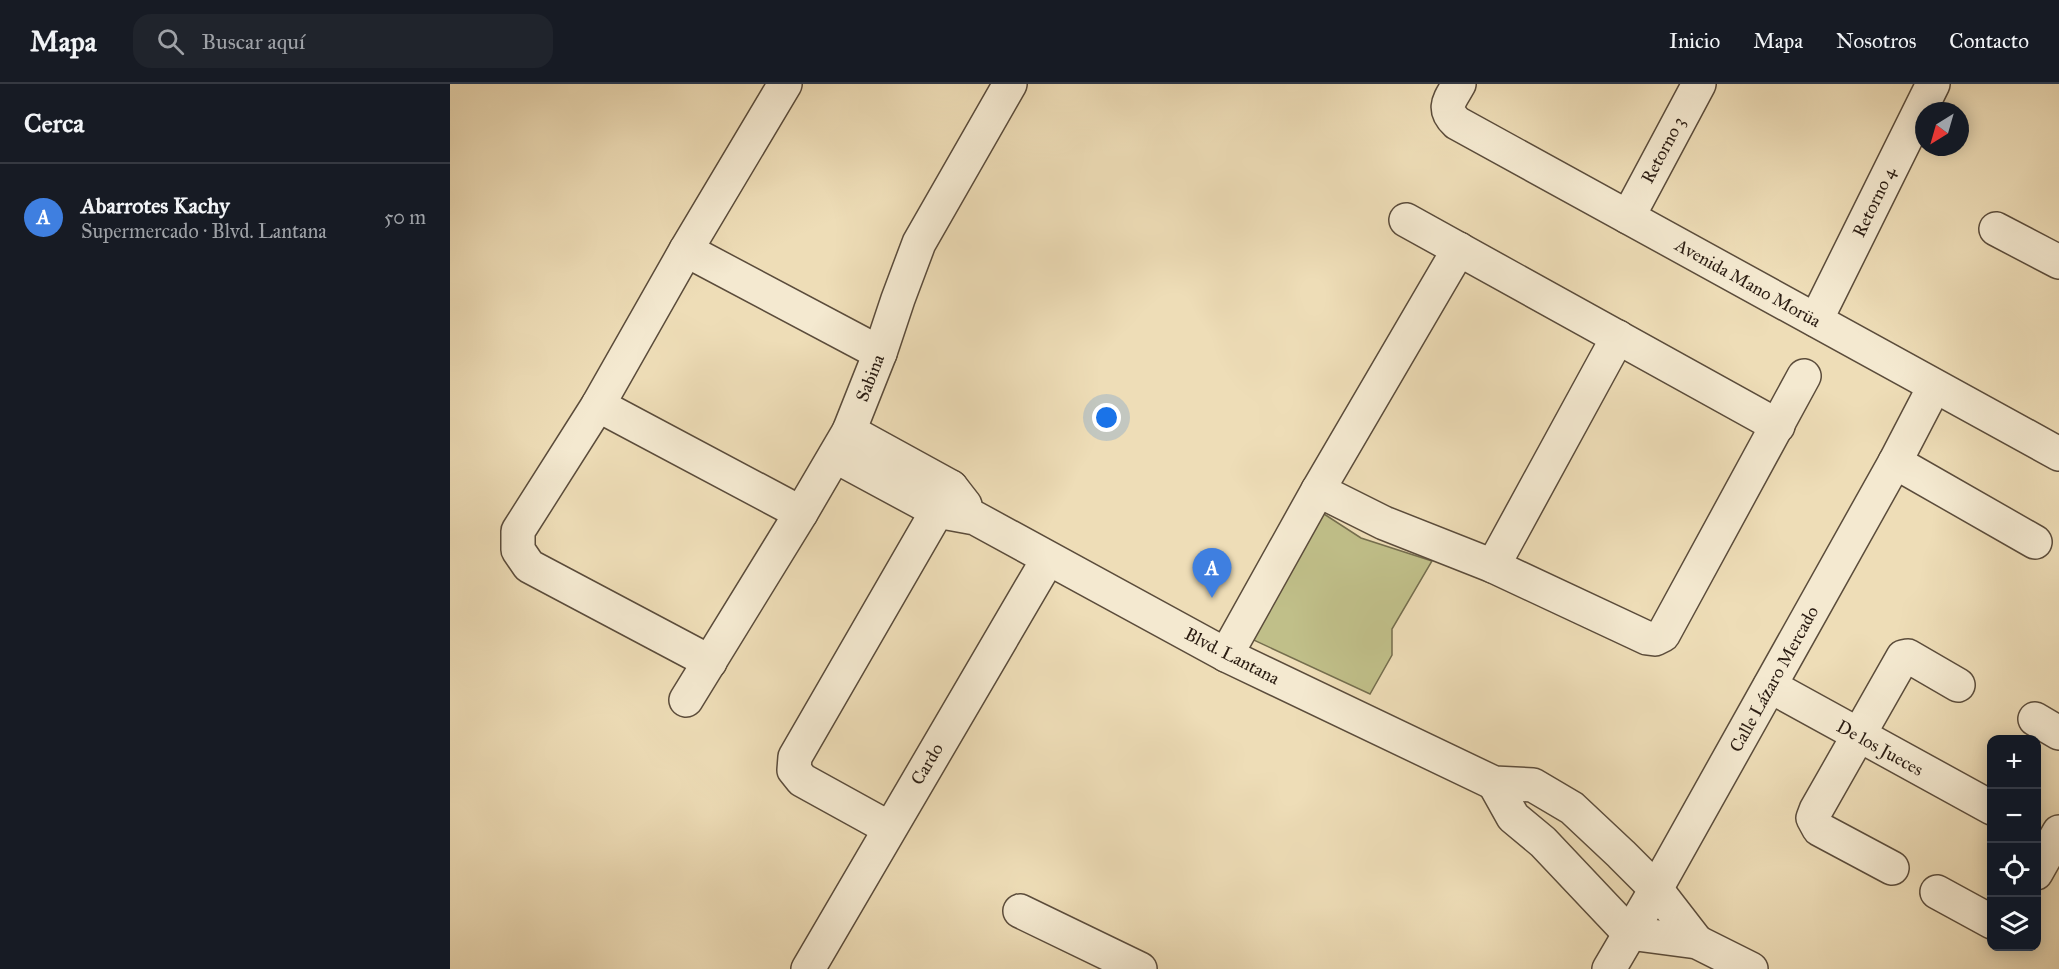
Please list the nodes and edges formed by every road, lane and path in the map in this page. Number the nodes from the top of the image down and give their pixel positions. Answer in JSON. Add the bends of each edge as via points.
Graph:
{"nodes":[{"id":1,"x":785,"y":84,"type":"edge"},
{"id":2,"x":1010,"y":84,"type":"edge"},
{"id":3,"x":1699,"y":84,"type":"edge"},
{"id":4,"x":1933,"y":84,"type":"edge"},
{"id":5,"x":1453,"y":94,"type":"edge"},
{"id":6,"x":1628,"y":217,"type":"junction"},
{"id":7,"x":1406,"y":220,"type":"dead end"},
{"id":8,"x":1996,"y":229,"type":"dead end"},
{"id":9,"x":1459,"y":249,"type":"junction"},
{"id":10,"x":686,"y":250,"type":"junction"},
{"id":11,"x":2059,"y":262,"type":"edge"},
{"id":12,"x":1816,"y":320,"type":"junction"},
{"id":13,"x":1618,"y":338,"type":"junction"},
{"id":14,"x":880,"y":353,"type":"junction"},
{"id":15,"x":1804,"y":376,"type":"dead end"},
{"id":16,"x":1934,"y":387,"type":"junction"},
{"id":17,"x":598,"y":405,"type":"junction"},
{"id":18,"x":1778,"y":426,"type":"junction"},
{"id":19,"x":842,"y":443,"type":"junction"},
{"id":20,"x":2059,"y":454,"type":"edge"},
{"id":21,"x":1895,"y":462,"type":"junction"},
{"id":22,"x":1318,"y":490,"type":"junction"},
{"id":23,"x":944,"y":499,"type":"junction"},
{"id":24,"x":801,"y":513,"type":"junction"},
{"id":25,"x":2035,"y":542,"type":"dead end"},
{"id":26,"x":1048,"y":559,"type":"junction"},
{"id":27,"x":1493,"y":566,"type":"junction"},
{"id":28,"x":1226,"y":655,"type":"junction"},
{"id":29,"x":710,"y":662,"type":"junction"},
{"id":30,"x":1958,"y":685,"type":"dead end"},
{"id":31,"x":1770,"y":686,"type":"junction"},
{"id":32,"x":686,"y":700,"type":"dead end"},
{"id":33,"x":1857,"y":736,"type":"junction"},
{"id":34,"x":1494,"y":783,"type":"junction"},
{"id":35,"x":1987,"y":805,"type":"edge"},
{"id":36,"x":890,"y":828,"type":"junction"},
{"id":37,"x":2052,"y":838,"type":"edge"},
{"id":38,"x":2041,"y":864,"type":"edge"},
{"id":39,"x":1892,"y":868,"type":"dead end"},
{"id":40,"x":1656,"y":890,"type":"junction"},
{"id":41,"x":1937,"y":892,"type":"dead end"},
{"id":42,"x":1020,"y":912,"type":"dead end"},
{"id":43,"x":1987,"y":919,"type":"edge"},
{"id":44,"x":1629,"y":933,"type":"junction"},
{"id":45,"x":1696,"y":942,"type":"junction"},
{"id":46,"x":808,"y":969,"type":"edge"},
{"id":47,"x":1140,"y":969,"type":"edge"},
{"id":48,"x":1609,"y":969,"type":"edge"},
{"id":49,"x":1751,"y":969,"type":"edge"}],
"edges":[{"from":1,"to":10,"type":"street"},
{"from":2,"to":14,"type":"street","name":"Sabina","via":[[920,243]]},
{"from":3,"to":6,"type":"street","name":"Retorno 3"},
{"from":4,"to":12,"type":"street","name":"Retorno 4"},
{"from":5,"to":6,"type":"street","name":"Avenida Mano Morüa","via":[[1449,116],[1456,123]]},
{"from":6,"to":12,"type":"street","name":"Avenida Mano Morüa"},
{"from":7,"to":9,"type":"street"},
{"from":8,"to":11,"type":"street"},
{"from":9,"to":13,"type":"street"},
{"from":9,"to":22,"type":"street"},
{"from":10,"to":14,"type":"street"},
{"from":10,"to":17,"type":"street"},
{"from":12,"to":16,"type":"street","name":"Avenida Mano Morüa"},
{"from":13,"to":18,"type":"street"},
{"from":13,"to":27,"type":"street"},
{"from":14,"to":19,"type":"street","name":"Sabina"},
{"from":15,"to":18,"type":"street"},
{"from":16,"to":20,"type":"street","name":"Avenida Mano Morüa"},
{"from":16,"to":21,"type":"street","name":"Calle Lázaro Mercado"},
{"from":17,"to":24,"type":"street"},
{"from":17,"to":29,"type":"street","via":[[518,531],[518,550],[528,566]]},
{"from":18,"to":27,"type":"street","via":[[1663,635],[1655,639]]},
{"from":19,"to":23,"type":"street","name":"Blvd. Lantana"},
{"from":19,"to":24,"type":"street","name":"Sabina"},
{"from":21,"to":25,"type":"street"},
{"from":21,"to":31,"type":"street","name":"Calle Lázaro Mercado"},
{"from":22,"to":27,"type":"street","via":[[1384,523]]},
{"from":22,"to":28,"type":"street"},
{"from":23,"to":26,"type":"street","name":"Blvd. Lantana"},
{"from":23,"to":36,"type":"street","via":[[795,757],[794,770],[802,780]]},
{"from":24,"to":29,"type":"street","name":"Sabina"},
{"from":26,"to":28,"type":"street","name":"Blvd. Lantana"},
{"from":26,"to":36,"type":"street","name":"Cardo"},
{"from":28,"to":34,"type":"street","name":"Blvd. Lantana"},
{"from":29,"to":32,"type":"street","name":"Sabina"},
{"from":30,"to":33,"type":"street","via":[[1908,656],[1903,657]]},
{"from":31,"to":33,"type":"street","name":"De los Jueces"},
{"from":31,"to":40,"type":"street","name":"Calle Lázaro Mercado"},
{"from":33,"to":35,"type":"street","name":"De los Jueces"},
{"from":33,"to":39,"type":"street","via":[[1814,818],[1819,829]]},
{"from":34,"to":40,"type":"street","via":[[1533,785],[1572,808]]},
{"from":34,"to":44,"type":"street","via":[[1513,817],[1543,842]]},
{"from":36,"to":46,"type":"street","name":"Cardo"},
{"from":37,"to":38,"type":"street"},
{"from":40,"to":44,"type":"street","name":"Calle Lázaro Mercado"},
{"from":40,"to":45,"type":"street"},
{"from":41,"to":43,"type":"street"},
{"from":42,"to":47,"type":"street"},
{"from":44,"to":45,"type":"street"},
{"from":44,"to":48,"type":"street","name":"Calle Lázaro Mercado"},
{"from":45,"to":49,"type":"street"}]}
